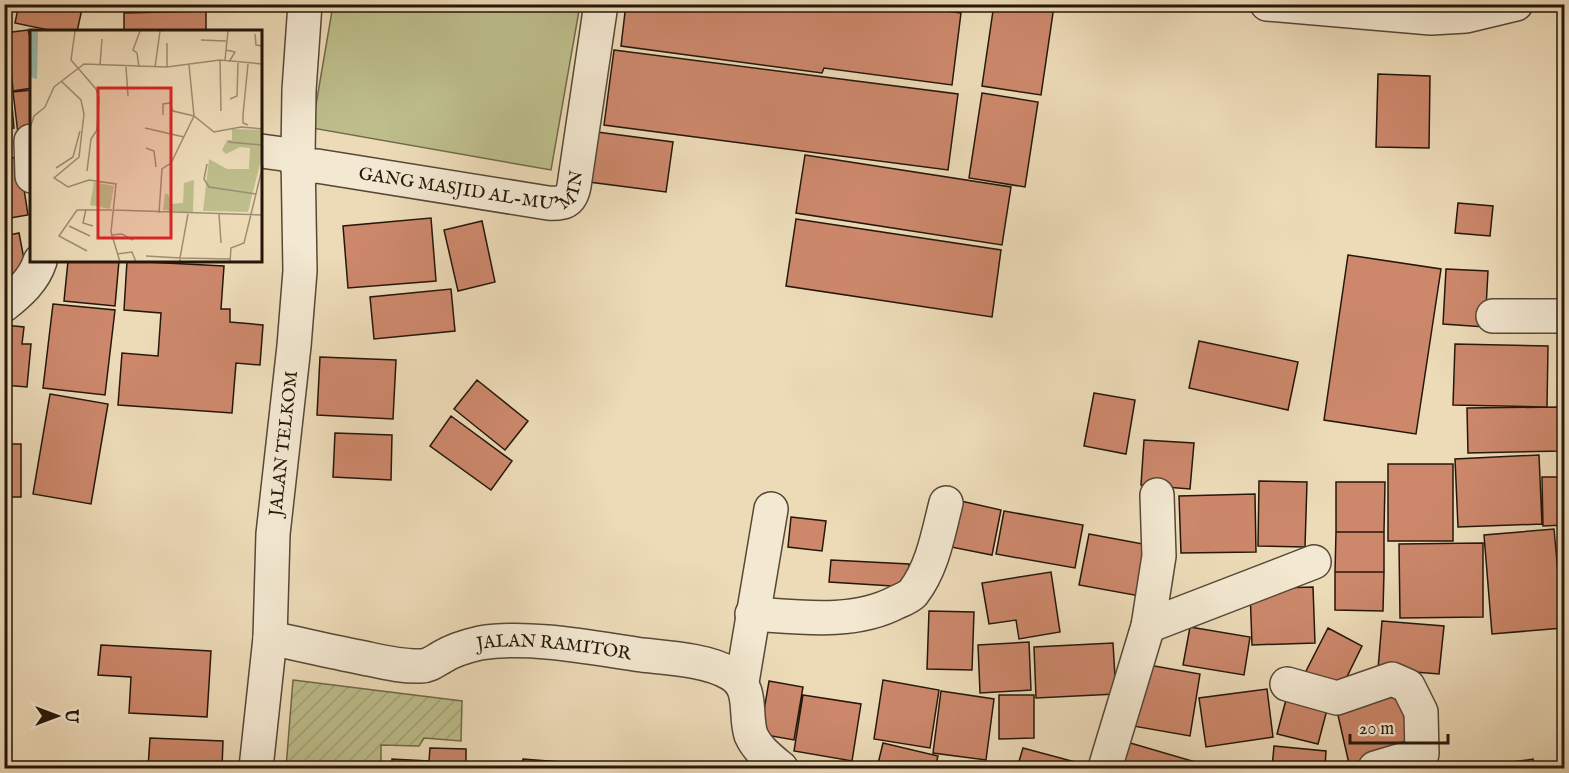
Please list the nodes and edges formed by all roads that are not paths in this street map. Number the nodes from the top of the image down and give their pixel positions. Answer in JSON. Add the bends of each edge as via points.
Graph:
{"nodes":[{"id":1,"x":305,"y":4,"type":"edge"},
{"id":2,"x":601,"y":4,"type":"edge"},
{"id":3,"x":1267,"y":4,"type":"edge"},
{"id":4,"x":1516,"y":4,"type":"edge"},
{"id":5,"x":22,"y":142,"type":"edge"},
{"id":6,"x":262,"y":151,"type":"edge"},
{"id":7,"x":298,"y":163,"type":"junction"},
{"id":8,"x":30,"y":169,"type":"edge"},
{"id":9,"x":40,"y":262,"type":"edge"},
{"id":10,"x":4,"y":305,"type":"edge"},
{"id":11,"x":1493,"y":316,"type":"dead end"},
{"id":12,"x":1564,"y":316,"type":"edge"},
{"id":13,"x":1157,"y":495,"type":"dead end"},
{"id":14,"x":946,"y":503,"type":"dead end"},
{"id":15,"x":771,"y":509,"type":"dead end"},
{"id":16,"x":1314,"y":562,"type":"dead end"},
{"id":17,"x":752,"y":614,"type":"junction"},
{"id":18,"x":1148,"y":626,"type":"junction"},
{"id":19,"x":270,"y":638,"type":"junction"},
{"id":20,"x":742,"y":682,"type":"junction"},
{"id":21,"x":1287,"y":684,"type":"dead end"},
{"id":22,"x":256,"y":768,"type":"edge"},
{"id":23,"x":781,"y":768,"type":"edge"},
{"id":24,"x":1105,"y":768,"type":"edge"},
{"id":25,"x":1375,"y":768,"type":"edge"}],
"edges":[{"from":1,"to":7,"type":"street","name":"JALAN TELKOM"},
{"from":2,"to":7,"type":"street","name":"GANG MASJID AL-MU'MIN","via":[[574,186],[572,196],[565,202],[548,203]]},
{"from":3,"to":4,"type":"street","via":[[1431,18],[1466,16]]},
{"from":5,"to":8,"type":"street"},
{"from":6,"to":7,"type":"street"},
{"from":7,"to":19,"type":"street","name":"JALAN TELKOM","via":[[300,271],[273,534]]},
{"from":9,"to":10,"type":"street","via":[[21,291]]},
{"from":11,"to":12,"type":"street"},
{"from":13,"to":18,"type":"street","via":[[1159,556]]},
{"from":14,"to":17,"type":"street","via":[[930,564],[911,595],[885,609],[854,616]]},
{"from":15,"to":17,"type":"street"},
{"from":16,"to":18,"type":"street"},
{"from":17,"to":20,"type":"street"},
{"from":18,"to":24,"type":"street"},
{"from":19,"to":20,"type":"street","name":"JALAN RAMITOR","via":[[419,666],[453,651],[495,641],[560,644],[692,662],[730,673]]},
{"from":19,"to":22,"type":"street","name":"JALAN TELKOM"},
{"from":20,"to":23,"type":"street","via":[[752,737]]},
{"from":21,"to":25,"type":"street","via":[[1337,698],[1392,679],[1408,686],[1421,712],[1422,754]]}]}
